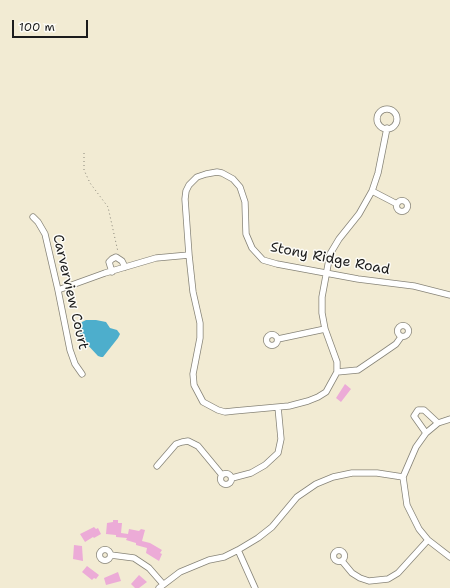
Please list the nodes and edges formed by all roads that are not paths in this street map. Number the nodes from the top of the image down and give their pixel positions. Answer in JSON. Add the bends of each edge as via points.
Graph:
{"nodes":[{"id":1,"x":387,"y":128,"type":"dead end"},
{"id":2,"x":372,"y":191,"type":"junction"},
{"id":3,"x":397,"y":204,"type":"dead end"},
{"id":4,"x":33,"y":217,"type":"dead end"},
{"id":5,"x":189,"y":255,"type":"junction"},
{"id":6,"x":125,"y":267,"type":"junction"},
{"id":7,"x":112,"y":272,"type":"junction"},
{"id":8,"x":327,"y":273,"type":"junction"},
{"id":9,"x":58,"y":290,"type":"junction"},
{"id":10,"x":450,"y":295,"type":"edge"},
{"id":11,"x":325,"y":329,"type":"junction"},
{"id":12,"x":401,"y":336,"type":"dead end"},
{"id":13,"x":278,"y":339,"type":"dead end"},
{"id":14,"x":337,"y":372,"type":"junction"},
{"id":15,"x":82,"y":374,"type":"dead end"},
{"id":16,"x":278,"y":406,"type":"junction"},
{"id":17,"x":450,"y":419,"type":"edge"},
{"id":18,"x":438,"y":423,"type":"junction"},
{"id":19,"x":426,"y":433,"type":"junction"},
{"id":20,"x":157,"y":466,"type":"dead end"},
{"id":21,"x":222,"y":475,"type":"junction"},
{"id":22,"x":403,"y":477,"type":"junction"},
{"id":23,"x":232,"y":478,"type":"junction"},
{"id":24,"x":428,"y":540,"type":"junction"},
{"id":25,"x":238,"y":550,"type":"junction"},
{"id":26,"x":111,"y":555,"type":"dead end"},
{"id":27,"x":450,"y":557,"type":"edge"},
{"id":28,"x":342,"y":561,"type":"dead end"},
{"id":29,"x":161,"y":586,"type":"edge"},
{"id":30,"x":255,"y":588,"type":"edge"}],
"edges":[{"from":1,"to":2,"type":"street"},
{"from":2,"to":3,"type":"street"},
{"from":2,"to":8,"type":"street","via":[[330,254]]},
{"from":4,"to":9,"type":"street","name":"Carverview Court","via":[[45,234]]},
{"from":5,"to":6,"type":"street","via":[[156,258]]},
{"from":5,"to":8,"type":"street","name":"Stony Ridge Road","via":[[186,191],[197,177],[217,172],[233,179],[240,187],[245,202],[246,234],[252,248],[263,260]]},
{"from":5,"to":16,"type":"street","name":"Stony Ridge Road","via":[[200,323],[200,338],[193,374],[197,393],[203,402],[225,412]]},
{"from":6,"to":7,"type":"street"},
{"from":6,"to":7,"type":"street","via":[[116,257],[109,262]]},
{"from":7,"to":9,"type":"street"},
{"from":8,"to":10,"type":"street","name":"Stony Ridge Road","via":[[414,286]]},
{"from":8,"to":11,"type":"street","via":[[322,298]]},
{"from":9,"to":15,"type":"street","name":"Carverview Court","via":[[70,350]]},
{"from":11,"to":13,"type":"street"},
{"from":11,"to":14,"type":"street","via":[[335,354]]},
{"from":12,"to":14,"type":"street","via":[[396,344],[358,370]]},
{"from":14,"to":16,"type":"street","name":"Stony Ridge Road","via":[[326,392],[318,397],[289,406]]},
{"from":16,"to":23,"type":"street","via":[[281,440],[278,453],[265,465]]},
{"from":17,"to":18,"type":"street"},
{"from":18,"to":19,"type":"street"},
{"from":18,"to":19,"type":"street","via":[[424,410],[418,410],[414,416]]},
{"from":19,"to":22,"type":"street","via":[[416,447]]},
{"from":20,"to":21,"type":"street","via":[[176,444],[188,441],[198,446]]},
{"from":21,"to":23,"type":"street","via":[[229,474]]},
{"from":21,"to":23,"type":"street","via":[[220,480],[224,484],[230,484]]},
{"from":22,"to":24,"type":"street","via":[[407,505],[419,529]]},
{"from":22,"to":25,"type":"street","via":[[352,473],[316,484],[298,497],[272,527]]},
{"from":24,"to":27,"type":"street"},
{"from":24,"to":28,"type":"street","via":[[398,573],[388,579],[369,581],[360,578]]},
{"from":25,"to":29,"type":"street","via":[[180,572]]},
{"from":25,"to":30,"type":"street"},
{"from":26,"to":29,"type":"street","via":[[134,558],[149,568]]}]}
